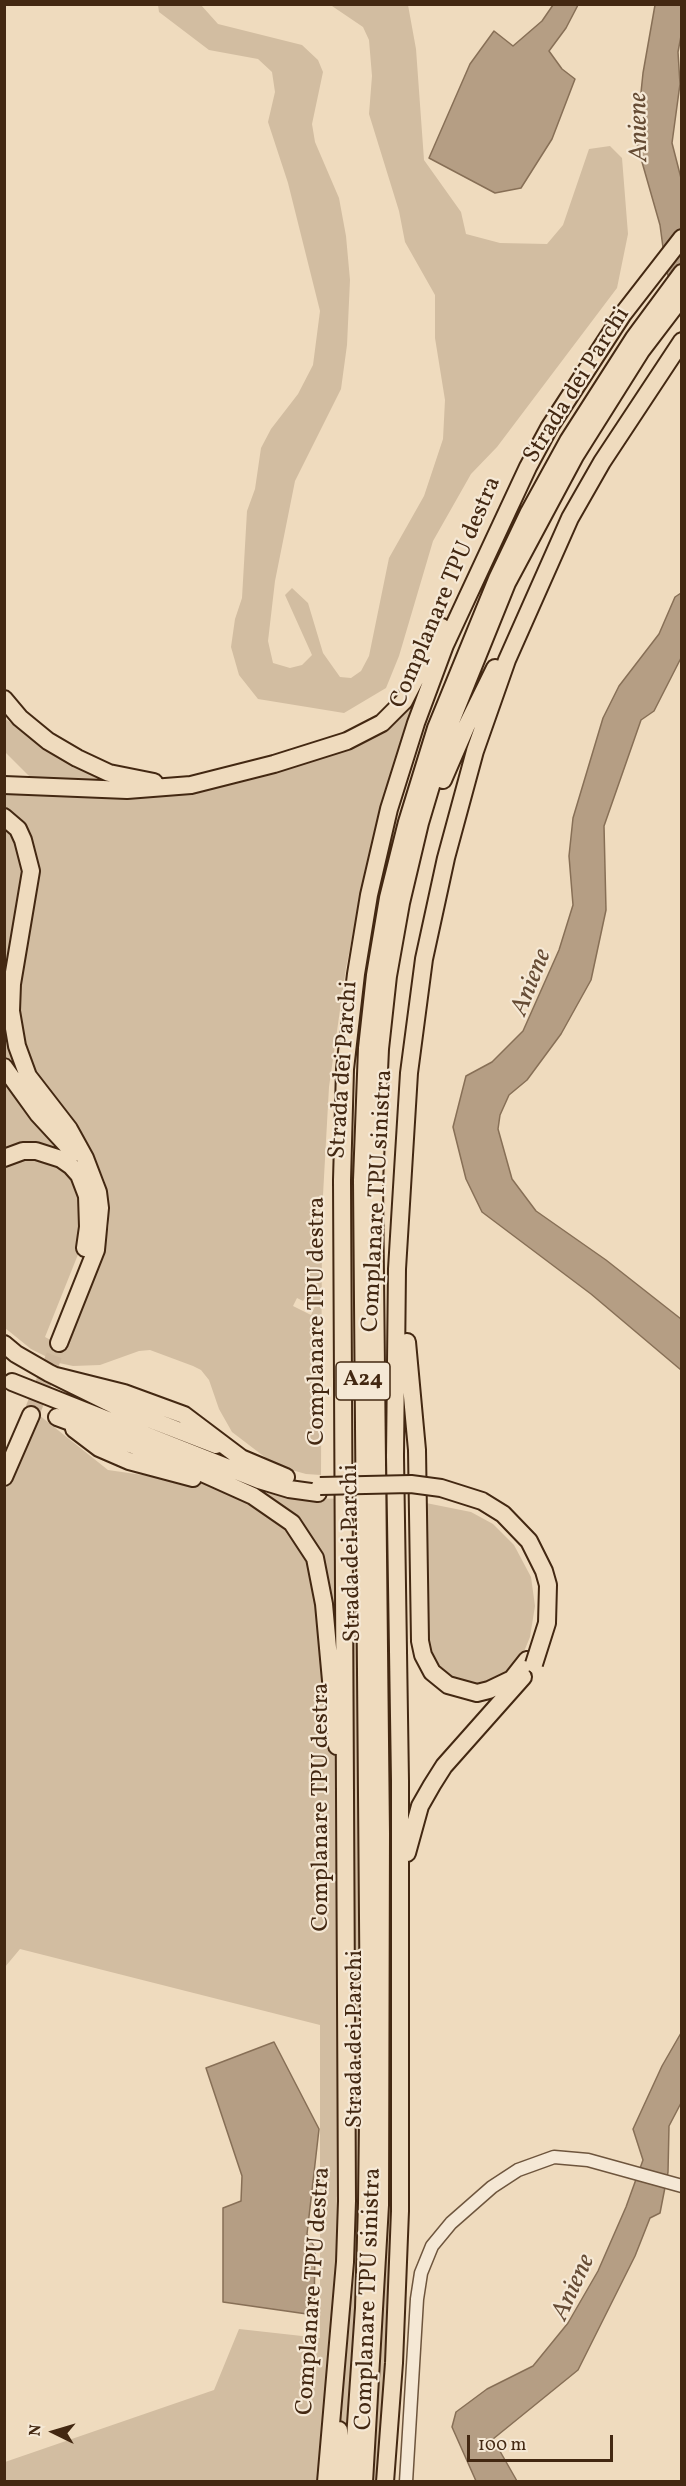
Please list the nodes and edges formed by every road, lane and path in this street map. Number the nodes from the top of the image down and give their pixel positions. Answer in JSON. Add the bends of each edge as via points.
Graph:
{"nodes":[{"id":1,"x":681,"y":238,"type":"edge"},
{"id":2,"x":681,"y":273,"type":"edge"},
{"id":3,"x":681,"y":297,"type":"edge"},
{"id":4,"x":681,"y":341,"type":"edge"},
{"id":5,"x":638,"y":344,"type":"junction"},
{"id":6,"x":528,"y":466,"type":"junction"},
{"id":7,"x":549,"y":561,"type":"junction"},
{"id":8,"x":4,"y":699,"type":"edge"},
{"id":9,"x":4,"y":785,"type":"edge"},
{"id":10,"x":191,"y":785,"type":"junction"},
{"id":11,"x":4,"y":817,"type":"edge"},
{"id":12,"x":401,"y":903,"type":"junction"},
{"id":13,"x":4,"y":1066,"type":"edge"},
{"id":14,"x":4,"y":1158,"type":"edge"},
{"id":15,"x":94,"y":1177,"type":"junction"},
{"id":16,"x":402,"y":1193,"type":"junction"},
{"id":17,"x":4,"y":1344,"type":"edge"},
{"id":18,"x":8,"y":1378,"type":"edge"},
{"id":19,"x":4,"y":1454,"type":"edge"},
{"id":20,"x":4,"y":1477,"type":"edge"},
{"id":21,"x":319,"y":1489,"type":"junction"},
{"id":22,"x":531,"y":1662,"type":"junction"},
{"id":23,"x":346,"y":1854,"type":"junction"},
{"id":24,"x":400,"y":1935,"type":"junction"},
{"id":25,"x":681,"y":2186,"type":"edge"},
{"id":26,"x":345,"y":2262,"type":"junction"},
{"id":27,"x":326,"y":2481,"type":"edge"},
{"id":28,"x":341,"y":2481,"type":"edge"},
{"id":29,"x":352,"y":2481,"type":"edge"},
{"id":30,"x":364,"y":2481,"type":"edge"},
{"id":31,"x":385,"y":2481,"type":"edge"},
{"id":32,"x":406,"y":2481,"type":"edge"}],
"edges":[{"from":1,"to":6,"type":"highway","name":"Complanare TPU destra","via":[[622,314]]},
{"from":2,"to":5,"type":"highway","name":"Strada dei Parchi","number":"A24"},
{"from":3,"to":5,"type":"highway","name":"Strada dei Parchi","number":"A24"},
{"from":4,"to":7,"type":"highway","name":"Complanare TPU sinistra","via":[[602,462]]},
{"from":5,"to":12,"type":"highway","name":"Strada dei Parchi","number":"A24","via":[[507,583],[448,729]]},
{"from":5,"to":29,"type":"highway","name":"Strada dei Parchi","number":"A24","via":[[568,441],[496,579],[436,728],[391,887],[375,975],[367,1048],[362,1180],[367,2203]]},
{"from":6,"to":10,"type":"highway","via":[[507,495],[404,701],[382,723],[347,741]]},
{"from":6,"to":23,"type":"highway","name":"Complanare TPU destra","via":[[445,645],[416,723],[389,809],[356,974],[345,1069],[342,1180]]},
{"from":7,"to":12,"type":"highway","via":[[465,727],[431,816],[416,871]]},
{"from":7,"to":16,"type":"highway","name":"Complanare TPU sinistra","via":[[507,660],[475,752],[446,858],[424,958],[410,1062]]},
{"from":8,"to":10,"type":"highway","via":[[41,735],[77,758],[128,777]]},
{"from":9,"to":10,"type":"highway","via":[[127,790]]},
{"from":11,"to":15,"type":"highway","via":[[18,829],[32,872],[12,984],[12,1023],[17,1046],[28,1077],[69,1129]]},
{"from":12,"to":30,"type":"highway","name":"Strada dei Parchi","number":"A24","via":[[380,1049],[374,1183],[382,2042],[376,2309]]},
{"from":13,"to":15,"type":"highway","via":[[38,1114]]},
{"from":14,"to":15,"type":"highway","via":[[36,1151],[61,1159],[79,1175],[87,1196],[85,1248],[55,1343],[96,1250],[101,1218]]},
{"from":16,"to":22,"type":"highway","via":[[408,1369],[417,1450],[423,1655],[432,1672],[447,1685],[477,1693],[512,1679]]},
{"from":16,"to":24,"type":"highway","name":"Complanare TPU sinistra","via":[[395,1456]]},
{"from":17,"to":21,"type":"highway","via":[[56,1376],[124,1393],[184,1415],[266,1470]]},
{"from":18,"to":21,"type":"highway","via":[[259,1480],[289,1489]]},
{"from":18,"to":23,"type":"highway","via":[[57,1417],[172,1460],[253,1497],[292,1523],[315,1558],[324,1604]]},
{"from":19,"to":20,"type":"highway","via":[[27,1414]]},
{"from":21,"to":22,"type":"highway","bridge":true,"via":[[411,1484],[441,1488],[482,1502],[502,1514],[529,1541],[548,1585],[547,1623]]},
{"from":22,"to":24,"type":"highway","via":[[444,1766],[420,1806],[409,1844]]},
{"from":23,"to":26,"type":"highway","name":"Complanare TPU destra"},
{"from":24,"to":31,"type":"highway","name":"Complanare TPU sinistra","via":[[400,2211]]},
{"from":25,"to":32,"type":"street","via":[[607,2164],[554,2157],[518,2170],[451,2223],[432,2246],[421,2273]]},
{"from":26,"to":27,"type":"highway","name":"Complanare TPU destra"},
{"from":26,"to":28,"type":"highway","via":[[339,2417]]}]}
